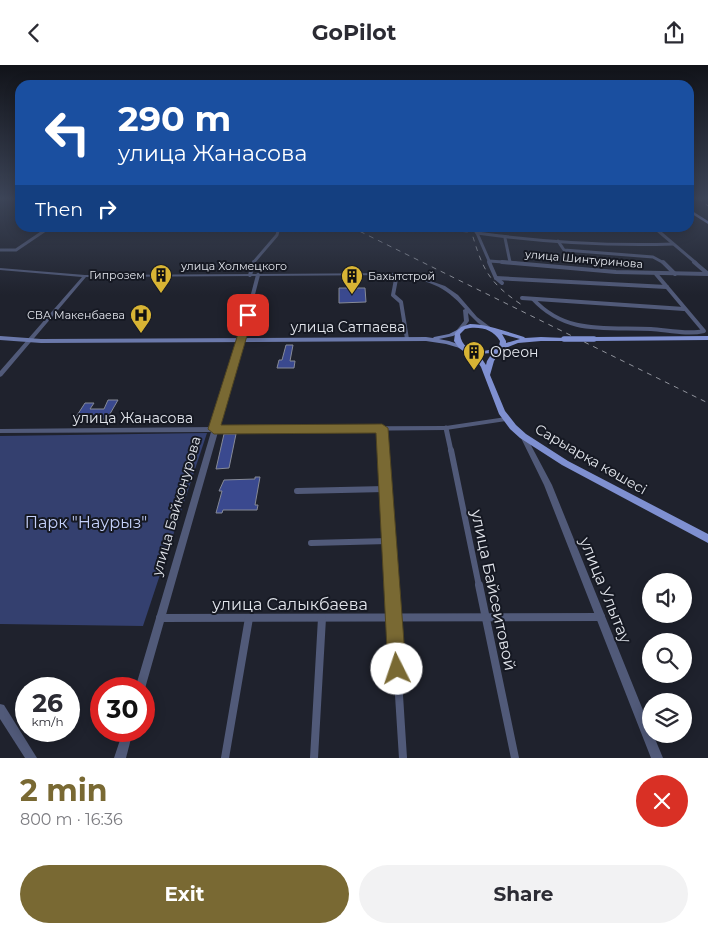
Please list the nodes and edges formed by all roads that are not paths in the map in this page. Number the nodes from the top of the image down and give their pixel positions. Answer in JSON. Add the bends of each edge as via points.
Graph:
{"nodes":[{"id":1,"x":43,"y":232,"type":"edge"},
{"id":2,"x":278,"y":232,"type":"edge"},
{"id":3,"x":659,"y":232,"type":"edge"},
{"id":4,"x":477,"y":233,"type":"joint"},
{"id":5,"x":505,"y":238,"type":"junction"},
{"id":6,"x":558,"y":241,"type":"junction"},
{"id":7,"x":673,"y":244,"type":"junction"},
{"id":8,"x":0,"y":250,"type":"edge"},
{"id":9,"x":489,"y":261,"type":"junction"},
{"id":10,"x":510,"y":262,"type":"junction"},
{"id":11,"x":0,"y":269,"type":"edge"},
{"id":12,"x":397,"y":274,"type":"junction"},
{"id":13,"x":656,"y":274,"type":"junction"},
{"id":14,"x":675,"y":274,"type":"junction"},
{"id":15,"x":708,"y":274,"type":"edge"},
{"id":16,"x":250,"y":275,"type":"junction"},
{"id":17,"x":258,"y":275,"type":"junction"},
{"id":18,"x":84,"y":276,"type":"junction"},
{"id":19,"x":496,"y":278,"type":"junction"},
{"id":20,"x":502,"y":283,"type":"dead end"},
{"id":21,"x":666,"y":287,"type":"junction"},
{"id":22,"x":522,"y":298,"type":"dead end"},
{"id":23,"x":533,"y":299,"type":"junction"},
{"id":24,"x":461,"y":302,"type":"junction"},
{"id":25,"x":684,"y":309,"type":"junction"},
{"id":26,"x":492,"y":329,"type":"junction"},
{"id":27,"x":459,"y":331,"type":"junction"},
{"id":28,"x":0,"y":338,"type":"edge"},
{"id":29,"x":708,"y":338,"type":"edge"},
{"id":30,"x":407,"y":339,"type":"junction"},
{"id":31,"x":426,"y":339,"type":"junction"},
{"id":32,"x":538,"y":339,"type":"junction"},
{"id":33,"x":29,"y":340,"type":"junction"},
{"id":34,"x":240,"y":340,"type":"junction"},
{"id":35,"x":465,"y":349,"type":"junction"},
{"id":36,"x":499,"y":349,"type":"junction"},
{"id":37,"x":0,"y":375,"type":"edge"},
{"id":38,"x":488,"y":375,"type":"junction"},
{"id":39,"x":506,"y":419,"type":"junction"},
{"id":40,"x":382,"y":428,"type":"junction"},
{"id":41,"x":446,"y":428,"type":"junction"},
{"id":42,"x":214,"y":429,"type":"junction"},
{"id":43,"x":0,"y":431,"type":"edge"},
{"id":44,"x":523,"y":436,"type":"junction"},
{"id":45,"x":385,"y":489,"type":"junction"},
{"id":46,"x":297,"y":491,"type":"dead end"},
{"id":47,"x":708,"y":539,"type":"edge"},
{"id":48,"x":388,"y":541,"type":"junction"},
{"id":49,"x":311,"y":543,"type":"dead end"},
{"id":50,"x":394,"y":616,"type":"junction"},
{"id":51,"x":160,"y":617,"type":"junction"},
{"id":52,"x":486,"y":617,"type":"junction"},
{"id":53,"x":601,"y":617,"type":"junction"},
{"id":54,"x":249,"y":618,"type":"junction"},
{"id":55,"x":322,"y":618,"type":"junction"},
{"id":56,"x":143,"y":677,"type":"edge"},
{"id":57,"x":0,"y":709,"type":"edge"},
{"id":58,"x":125,"y":742,"type":"edge"},
{"id":59,"x":31,"y":758,"type":"edge"},
{"id":60,"x":120,"y":758,"type":"edge"},
{"id":61,"x":225,"y":758,"type":"edge"},
{"id":62,"x":314,"y":758,"type":"edge"},
{"id":63,"x":403,"y":758,"type":"edge"},
{"id":64,"x":515,"y":758,"type":"edge"},
{"id":65,"x":658,"y":758,"type":"edge"}],
"edges":[{"from":1,"to":8,"type":"street","via":[[16,250]]},
{"from":2,"to":16,"type":"street","via":[[254,261]]},
{"from":3,"to":7,"type":"street"},
{"from":4,"to":5,"type":"street"},
{"from":4,"to":9,"type":"street"},
{"from":5,"to":6,"type":"street"},
{"from":5,"to":10,"type":"street"},
{"from":6,"to":7,"type":"street"},
{"from":6,"to":14,"type":"street","via":[[564,250],[653,257],[661,260]]},
{"from":7,"to":15,"type":"street"},
{"from":9,"to":10,"type":"street","name":"улица Шинтуринова"},
{"from":9,"to":19,"type":"street"},
{"from":10,"to":13,"type":"street","name":"улица Шинтуринова","via":[[575,270]]},
{"from":11,"to":18,"type":"street","name":"улица Холмецкого"},
{"from":12,"to":17,"type":"street","name":"улица Холмецкого"},
{"from":12,"to":24,"type":"street","name":"улица Холмецкого","via":[[441,287]]},
{"from":12,"to":30,"type":"street","via":[[393,295],[401,303]]},
{"from":13,"to":14,"type":"street","name":"улица Шинтуринова"},
{"from":13,"to":21,"type":"street"},
{"from":14,"to":15,"type":"street","name":"улица Шинтуринова"},
{"from":16,"to":17,"type":"street","name":"улица Холмецкого"},
{"from":16,"to":18,"type":"street","name":"улица Холмецкого"},
{"from":17,"to":34,"type":"street","name":"улица Байконурова"},
{"from":18,"to":33,"type":"street"},
{"from":19,"to":20,"type":"street"},
{"from":19,"to":21,"type":"street"},
{"from":21,"to":25,"type":"street"},
{"from":22,"to":23,"type":"street"},
{"from":23,"to":25,"type":"street"},
{"from":23,"to":25,"type":"street","via":[[541,310],[582,327],[704,331]]},
{"from":24,"to":26,"type":"street","name":"улица Холмецкого","via":[[476,320]]},
{"from":24,"to":27,"type":"street","via":[[468,317]]},
{"from":26,"to":27,"type":"main road","via":[[474,326]]},
{"from":26,"to":32,"type":"main road","via":[[514,337]]},
{"from":26,"to":36,"type":"main road","via":[[503,341]]},
{"from":27,"to":31,"type":"main road"},
{"from":27,"to":35,"type":"main road","via":[[457,341]]},
{"from":28,"to":33,"type":"main road","name":"улица Сатпаева"},
{"from":29,"to":32,"type":"main road","bridge":true},
{"from":30,"to":31,"type":"main road","name":"улица Сатпаева"},
{"from":30,"to":34,"type":"main road","name":"улица Сатпаева"},
{"from":31,"to":35,"type":"main road"},
{"from":32,"to":36,"type":"main road","via":[[517,341]]},
{"from":33,"to":34,"type":"main road","name":"улица Сатпаева"},
{"from":33,"to":37,"type":"street"},
{"from":34,"to":42,"type":"street","name":"улица Байконурова"},
{"from":35,"to":36,"type":"main road","via":[[486,353]]},
{"from":35,"to":38,"type":"main road","name":"Сарыарқа көшесі","via":[[480,360]]},
{"from":36,"to":38,"type":"main road","via":[[489,364]]},
{"from":38,"to":39,"type":"main road","name":"Сарыарқа көшесі"},
{"from":39,"to":41,"type":"street","name":"улица Жанасова"},
{"from":39,"to":44,"type":"main road","name":"Сарыарқа көшесі"},
{"from":40,"to":41,"type":"street","name":"улица Жанасова"},
{"from":40,"to":42,"type":"street","name":"улица Жанасова"},
{"from":40,"to":45,"type":"street"},
{"from":41,"to":52,"type":"street","name":"улица Байсеитовой"},
{"from":42,"to":43,"type":"street","name":"улица Жанасова"},
{"from":42,"to":51,"type":"street","name":"улица Байконурова"},
{"from":44,"to":47,"type":"main road","name":"Сарыарқа көшесі","via":[[565,463]]},
{"from":44,"to":53,"type":"street","name":"улица Улытау","via":[[548,485]]},
{"from":45,"to":46,"type":"street"},
{"from":45,"to":48,"type":"street"},
{"from":48,"to":49,"type":"street"},
{"from":48,"to":50,"type":"street"},
{"from":50,"to":52,"type":"street","name":"улица Салыкбаева"},
{"from":50,"to":55,"type":"street","name":"улица Салыкбаева"},
{"from":50,"to":63,"type":"street"},
{"from":51,"to":54,"type":"street","name":"улица Салыкбаева"},
{"from":51,"to":56,"type":"street","name":"улица Байконурова"},
{"from":52,"to":53,"type":"street","name":"улица Салыкбаева"},
{"from":52,"to":64,"type":"street","name":"улица Байсеитовой"},
{"from":53,"to":65,"type":"street","name":"улица Улытау"},
{"from":54,"to":55,"type":"street","name":"улица Салыкбаева"},
{"from":54,"to":61,"type":"street"},
{"from":55,"to":62,"type":"street"},
{"from":57,"to":59,"type":"street"},
{"from":58,"to":60,"type":"street"}]}
